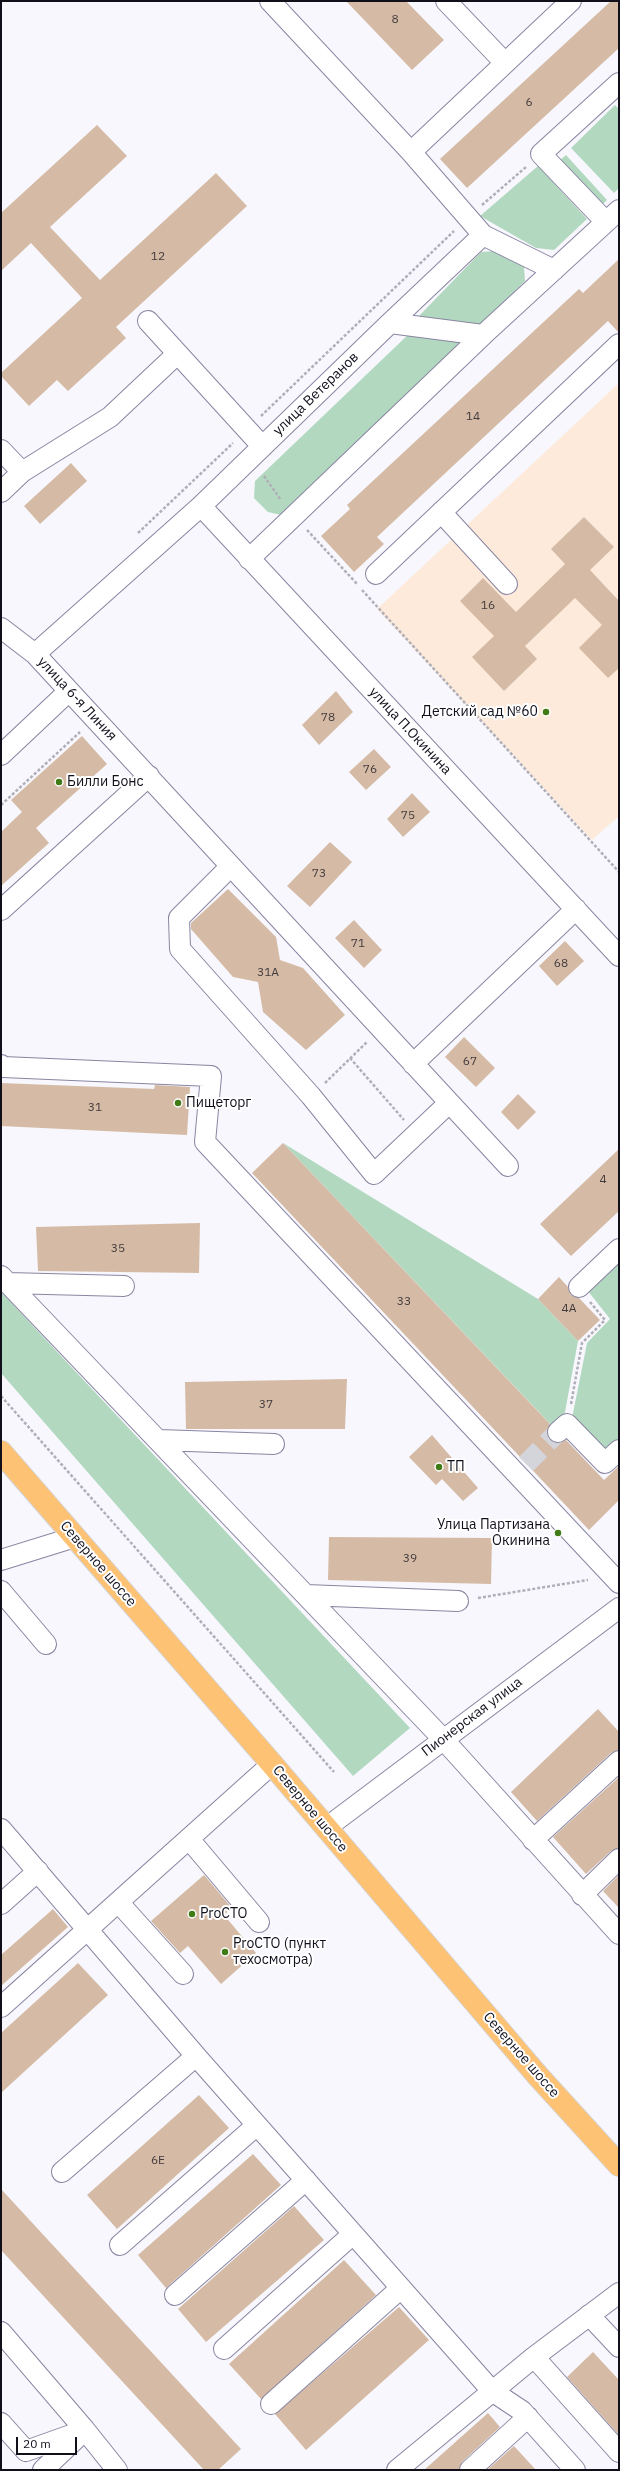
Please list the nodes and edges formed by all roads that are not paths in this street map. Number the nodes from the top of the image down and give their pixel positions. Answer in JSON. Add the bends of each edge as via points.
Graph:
{"nodes":[{"id":1,"x":270,"y":1,"type":"edge"},
{"id":2,"x":446,"y":1,"type":"edge"},
{"id":3,"x":571,"y":1,"type":"edge"},
{"id":4,"x":505,"y":63,"type":"junction"},
{"id":5,"x":619,"y":83,"type":"edge"},
{"id":6,"x":411,"y":152,"type":"junction"},
{"id":7,"x":613,"y":216,"type":"edge"},
{"id":8,"x":483,"y":235,"type":"junction"},
{"id":9,"x":554,"y":270,"type":"junction"},
{"id":10,"x":148,"y":320,"type":"dead end"},
{"id":11,"x":390,"y":323,"type":"junction"},
{"id":12,"x":483,"y":335,"type":"junction"},
{"id":13,"x":619,"y":344,"type":"edge"},
{"id":14,"x":177,"y":354,"type":"junction"},
{"id":15,"x":262,"y":446,"type":"junction"},
{"id":16,"x":1,"y":450,"type":"edge"},
{"id":17,"x":22,"y":472,"type":"junction"},
{"id":18,"x":1,"y":492,"type":"edge"},
{"id":19,"x":200,"y":506,"type":"junction"},
{"id":20,"x":441,"y":512,"type":"junction"},
{"id":21,"x":249,"y":558,"type":"junction"},
{"id":22,"x":376,"y":574,"type":"dead end"},
{"id":23,"x":507,"y":584,"type":"dead end"},
{"id":24,"x":1,"y":628,"type":"edge"},
{"id":25,"x":35,"y":654,"type":"junction"},
{"id":26,"x":69,"y":691,"type":"junction"},
{"id":27,"x":1,"y":755,"type":"edge"},
{"id":28,"x":149,"y":776,"type":"junction"},
{"id":29,"x":231,"y":866,"type":"junction"},
{"id":30,"x":576,"y":909,"type":"junction"},
{"id":31,"x":1,"y":910,"type":"edge"},
{"id":32,"x":619,"y":956,"type":"edge"},
{"id":33,"x":413,"y":1064,"type":"junction"},
{"id":34,"x":1,"y":1065,"type":"edge"},
{"id":35,"x":449,"y":1103,"type":"junction"},
{"id":36,"x":508,"y":1166,"type":"dead end"},
{"id":37,"x":619,"y":1249,"type":"edge"},
{"id":38,"x":4,"y":1280,"type":"edge"},
{"id":39,"x":124,"y":1286,"type":"dead end"},
{"id":40,"x":579,"y":1287,"type":"road end"},
{"id":41,"x":563,"y":1428,"type":"road end"},
{"id":42,"x":159,"y":1440,"type":"junction"},
{"id":43,"x":274,"y":1444,"type":"dead end"},
{"id":44,"x":619,"y":1450,"type":"edge"},
{"id":45,"x":1,"y":1452,"type":"edge"},
{"id":46,"x":76,"y":1538,"type":"junction"},
{"id":47,"x":1,"y":1560,"type":"edge"},
{"id":48,"x":616,"y":1579,"type":"edge"},
{"id":49,"x":1,"y":1591,"type":"edge"},
{"id":50,"x":306,"y":1596,"type":"junction"},
{"id":51,"x":458,"y":1602,"type":"road end"},
{"id":52,"x":619,"y":1608,"type":"edge"},
{"id":53,"x":46,"y":1644,"type":"dead end"},
{"id":54,"x":443,"y":1739,"type":"junction"},
{"id":55,"x":619,"y":1761,"type":"edge"},
{"id":56,"x":272,"y":1764,"type":"junction"},
{"id":57,"x":326,"y":1828,"type":"junction"},
{"id":58,"x":1,"y":1829,"type":"edge"},
{"id":59,"x":189,"y":1839,"type":"junction"},
{"id":60,"x":533,"y":1840,"type":"junction"},
{"id":61,"x":619,"y":1859,"type":"edge"},
{"id":62,"x":38,"y":1871,"type":"junction"},
{"id":63,"x":582,"y":1895,"type":"junction"},
{"id":64,"x":119,"y":1903,"type":"junction"},
{"id":65,"x":1,"y":1904,"type":"edge"},
{"id":66,"x":259,"y":1922,"type":"dead end"},
{"id":67,"x":89,"y":1929,"type":"junction"},
{"id":68,"x":619,"y":1934,"type":"edge"},
{"id":69,"x":183,"y":1974,"type":"dead end"},
{"id":70,"x":1,"y":2007,"type":"edge"},
{"id":71,"x":196,"y":2056,"type":"junction"},
{"id":72,"x":257,"y":2125,"type":"junction"},
{"id":73,"x":619,"y":2165,"type":"edge"},
{"id":74,"x":62,"y":2172,"type":"dead end"},
{"id":75,"x":306,"y":2180,"type":"junction"},
{"id":76,"x":353,"y":2234,"type":"junction"},
{"id":77,"x":120,"y":2245,"type":"dead end"},
{"id":78,"x":401,"y":2288,"type":"junction"},
{"id":79,"x":619,"y":2293,"type":"edge"},
{"id":80,"x":175,"y":2295,"type":"dead end"},
{"id":81,"x":589,"y":2315,"type":"junction"},
{"id":82,"x":1,"y":2332,"type":"edge"},
{"id":83,"x":619,"y":2347,"type":"edge"},
{"id":84,"x":224,"y":2349,"type":"dead end"},
{"id":85,"x":534,"y":2357,"type":"junction"},
{"id":86,"x":492,"y":2391,"type":"junction"},
{"id":87,"x":271,"y":2404,"type":"dead end"},
{"id":88,"x":528,"y":2417,"type":"junction"},
{"id":89,"x":1,"y":2423,"type":"edge"},
{"id":90,"x":85,"y":2430,"type":"junction"},
{"id":91,"x":619,"y":2452,"type":"edge"},
{"id":92,"x":43,"y":2470,"type":"edge"},
{"id":93,"x":118,"y":2470,"type":"edge"},
{"id":94,"x":398,"y":2470,"type":"edge"},
{"id":95,"x":470,"y":2470,"type":"edge"},
{"id":96,"x":575,"y":2470,"type":"edge"}],
"edges":[{"from":1,"to":6,"type":"street"},
{"from":2,"to":4,"type":"street"},
{"from":3,"to":4,"type":"street"},
{"from":4,"to":6,"type":"street"},
{"from":5,"to":7,"type":"street","via":[[541,154]]},
{"from":6,"to":8,"type":"street"},
{"from":7,"to":9,"type":"street"},
{"from":8,"to":9,"type":"street"},
{"from":8,"to":11,"type":"street","name":"улица Ветеранов"},
{"from":9,"to":12,"type":"street"},
{"from":10,"to":14,"type":"street"},
{"from":11,"to":12,"type":"street"},
{"from":11,"to":15,"type":"street","name":"улица Ветеранов"},
{"from":12,"to":21,"type":"street"},
{"from":13,"to":20,"type":"street"},
{"from":14,"to":15,"type":"street"},
{"from":14,"to":17,"type":"street","via":[[110,417]]},
{"from":15,"to":19,"type":"street","name":"улица Ветеранов"},
{"from":16,"to":17,"type":"street"},
{"from":17,"to":18,"type":"street"},
{"from":19,"to":21,"type":"street","name":"улица П.Окинина"},
{"from":19,"to":25,"type":"street","name":"улица Ветеранов"},
{"from":20,"to":22,"type":"street"},
{"from":20,"to":23,"type":"street"},
{"from":21,"to":30,"type":"street","name":"улица П.Окинина"},
{"from":24,"to":25,"type":"street","name":"улица 6-я Линия"},
{"from":25,"to":26,"type":"street","name":"улица 6-я Линия"},
{"from":26,"to":27,"type":"street"},
{"from":26,"to":28,"type":"street","name":"улица 6-я Линия"},
{"from":28,"to":29,"type":"street","name":"улица 6-я Линия"},
{"from":28,"to":31,"type":"street"},
{"from":29,"to":33,"type":"street","name":"улица 6-я Линия"},
{"from":29,"to":35,"type":"street","via":[[180,918],[180,949],[311,1096],[374,1174]]},
{"from":30,"to":32,"type":"street","name":"улица П.Окинина"},
{"from":30,"to":33,"type":"street"},
{"from":33,"to":35,"type":"street","name":"улица 6-я Линия"},
{"from":34,"to":48,"type":"street","via":[[211,1076],[205,1142],[521,1469]]},
{"from":35,"to":36,"type":"street","name":"улица 6-я Линия"},
{"from":37,"to":40,"type":"street"},
{"from":38,"to":39,"type":"street"},
{"from":38,"to":42,"type":"street"},
{"from":41,"to":44,"type":"street","via":[[605,1463]]},
{"from":42,"to":43,"type":"street"},
{"from":42,"to":50,"type":"street"},
{"from":45,"to":46,"type":"main road","name":"Северное шоссе"},
{"from":46,"to":47,"type":"street"},
{"from":46,"to":56,"type":"main road","name":"Северное шоссе"},
{"from":49,"to":53,"type":"street"},
{"from":50,"to":51,"type":"street"},
{"from":50,"to":54,"type":"street"},
{"from":52,"to":54,"type":"street","name":"Пионерская улица"},
{"from":54,"to":57,"type":"street","name":"Пионерская улица"},
{"from":54,"to":60,"type":"street"},
{"from":55,"to":60,"type":"street"},
{"from":56,"to":57,"type":"main road","name":"Северное шоссе"},
{"from":56,"to":59,"type":"street"},
{"from":57,"to":73,"type":"main road","name":"Северное шоссе","via":[[538,2076]]},
{"from":58,"to":62,"type":"street"},
{"from":59,"to":64,"type":"street"},
{"from":59,"to":66,"type":"street"},
{"from":60,"to":63,"type":"street"},
{"from":61,"to":63,"type":"street"},
{"from":62,"to":65,"type":"street"},
{"from":62,"to":67,"type":"street"},
{"from":63,"to":68,"type":"street"},
{"from":64,"to":67,"type":"street"},
{"from":64,"to":69,"type":"street"},
{"from":67,"to":70,"type":"street"},
{"from":67,"to":71,"type":"street"},
{"from":71,"to":72,"type":"street"},
{"from":71,"to":74,"type":"street"},
{"from":72,"to":75,"type":"street"},
{"from":72,"to":77,"type":"street"},
{"from":75,"to":76,"type":"street"},
{"from":75,"to":80,"type":"street"},
{"from":76,"to":78,"type":"street"},
{"from":76,"to":84,"type":"street"},
{"from":78,"to":86,"type":"street"},
{"from":78,"to":87,"type":"street"},
{"from":79,"to":81,"type":"street"},
{"from":81,"to":83,"type":"street"},
{"from":81,"to":85,"type":"street"},
{"from":82,"to":90,"type":"street"},
{"from":85,"to":86,"type":"street"},
{"from":85,"to":91,"type":"street"},
{"from":86,"to":88,"type":"street","via":[[522,2410]]},
{"from":86,"to":94,"type":"street"},
{"from":88,"to":95,"type":"street"},
{"from":88,"to":96,"type":"street"},
{"from":89,"to":90,"type":"street","via":[[26,2451]]},
{"from":90,"to":92,"type":"street"},
{"from":90,"to":93,"type":"street"}]}
